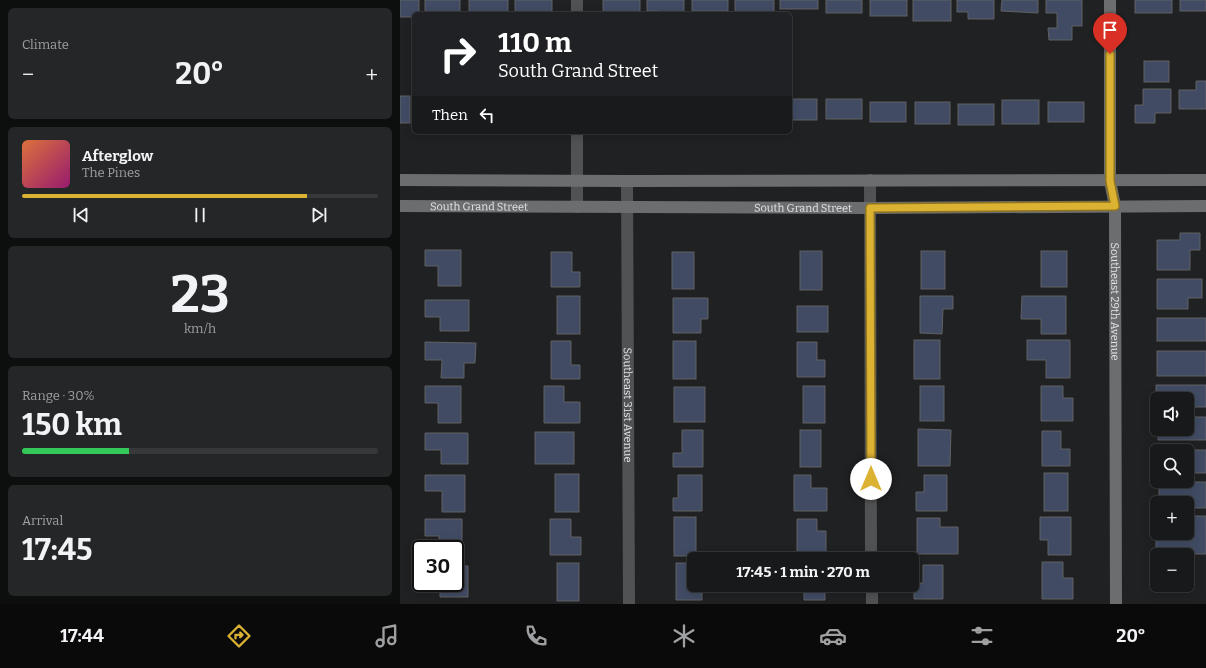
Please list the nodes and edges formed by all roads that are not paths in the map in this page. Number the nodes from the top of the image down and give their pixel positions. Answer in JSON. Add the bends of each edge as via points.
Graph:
{"nodes":[{"id":1,"x":577,"y":0,"type":"edge"},
{"id":2,"x":1110,"y":0,"type":"edge"},
{"id":3,"x":577,"y":12,"type":"edge"},
{"id":4,"x":577,"y":134,"type":"edge"},
{"id":5,"x":400,"y":180,"type":"edge"},
{"id":6,"x":870,"y":180,"type":"junction"},
{"id":7,"x":1206,"y":180,"type":"edge"},
{"id":8,"x":577,"y":181,"type":"junction"},
{"id":9,"x":627,"y":181,"type":"junction"},
{"id":10,"x":1110,"y":181,"type":"junction"},
{"id":11,"x":400,"y":206,"type":"edge"},
{"id":12,"x":1115,"y":206,"type":"junction"},
{"id":13,"x":1206,"y":206,"type":"edge"},
{"id":14,"x":577,"y":207,"type":"junction"},
{"id":15,"x":627,"y":207,"type":"junction"},
{"id":16,"x":870,"y":208,"type":"junction"},
{"id":17,"x":871,"y":552,"type":"edge"},
{"id":18,"x":872,"y":592,"type":"edge"},
{"id":19,"x":629,"y":604,"type":"edge"},
{"id":20,"x":872,"y":604,"type":"edge"},
{"id":21,"x":1116,"y":604,"type":"edge"}],
"edges":[{"from":1,"to":3,"type":"street"},
{"from":2,"to":10,"type":"main road","name":"Southeast 29th Avenue"},
{"from":4,"to":8,"type":"street"},
{"from":5,"to":8,"type":"main road"},
{"from":6,"to":9,"type":"main road"},
{"from":6,"to":10,"type":"main road"},
{"from":6,"to":16,"type":"street"},
{"from":7,"to":10,"type":"main road"},
{"from":8,"to":9,"type":"main road"},
{"from":8,"to":14,"type":"street"},
{"from":9,"to":15,"type":"street","name":"Southeast 31st Avenue"},
{"from":10,"to":12,"type":"main road","name":"Southeast 29th Avenue"},
{"from":11,"to":14,"type":"main road","name":"South Grand Street"},
{"from":12,"to":13,"type":"main road","name":"South Grand Street"},
{"from":12,"to":16,"type":"main road","name":"South Grand Street"},
{"from":12,"to":21,"type":"main road","name":"Southeast 29th Avenue"},
{"from":14,"to":15,"type":"main road","name":"South Grand Street"},
{"from":15,"to":16,"type":"main road","name":"South Grand Street"},
{"from":15,"to":19,"type":"street","name":"Southeast 31st Avenue"},
{"from":16,"to":17,"type":"street"},
{"from":18,"to":20,"type":"street"}]}
